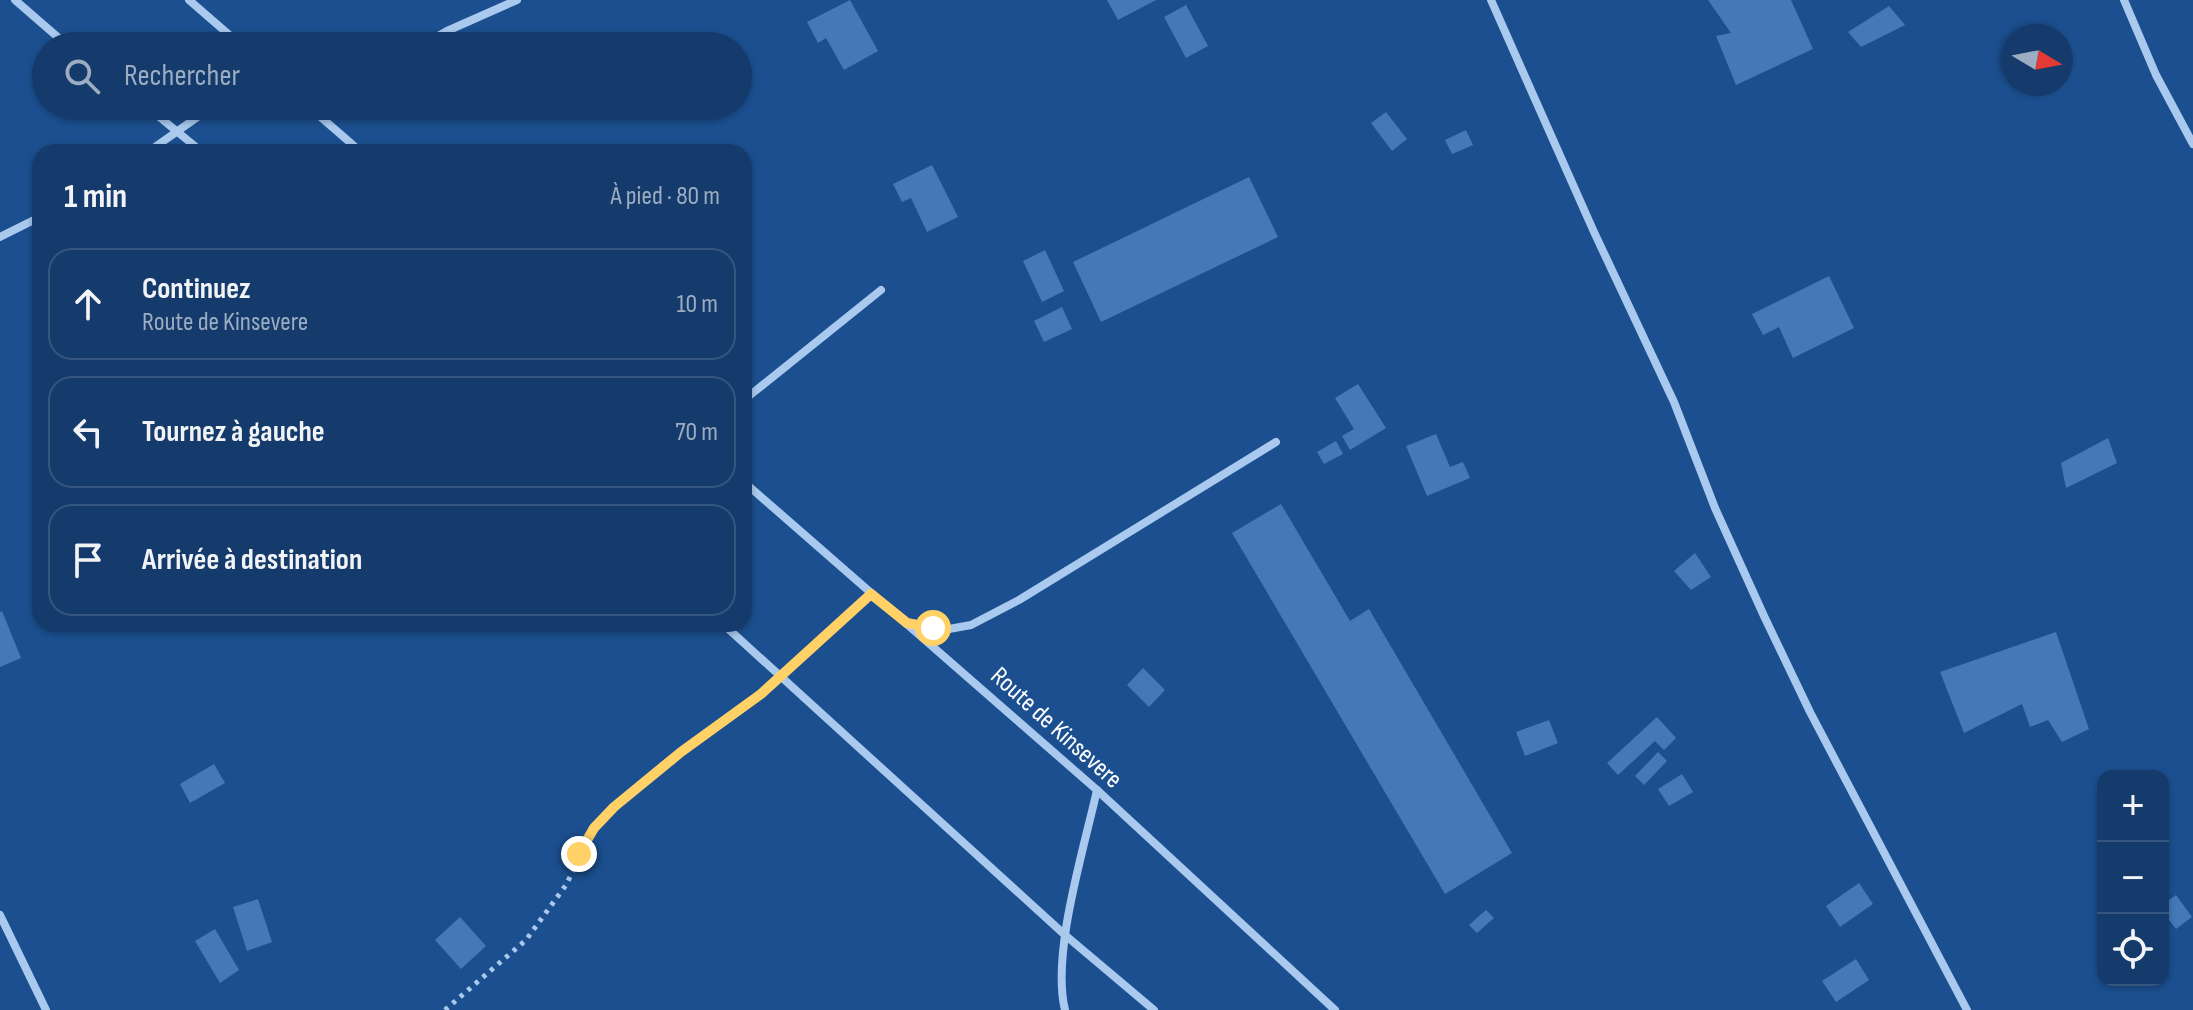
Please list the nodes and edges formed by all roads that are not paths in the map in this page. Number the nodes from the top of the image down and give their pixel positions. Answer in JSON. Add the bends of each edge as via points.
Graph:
{"nodes":[{"id":1,"x":15,"y":0,"type":"edge"},
{"id":2,"x":189,"y":0,"type":"edge"},
{"id":3,"x":517,"y":0,"type":"edge"},
{"id":4,"x":1491,"y":0,"type":"edge"},
{"id":5,"x":2124,"y":0,"type":"edge"},
{"id":6,"x":52,"y":32,"type":"edge"},
{"id":7,"x":226,"y":32,"type":"edge"},
{"id":8,"x":445,"y":32,"type":"edge"},
{"id":9,"x":164,"y":120,"type":"edge"},
{"id":10,"x":194,"y":120,"type":"edge"},
{"id":11,"x":326,"y":120,"type":"edge"},
{"id":12,"x":179,"y":131,"type":"junction"},
{"id":13,"x":160,"y":144,"type":"edge"},
{"id":14,"x":193,"y":144,"type":"edge"},
{"id":15,"x":352,"y":144,"type":"edge"},
{"id":16,"x":2193,"y":144,"type":"edge"},
{"id":17,"x":32,"y":221,"type":"edge"},
{"id":18,"x":0,"y":237,"type":"edge"},
{"id":19,"x":881,"y":290,"type":"dead end"},
{"id":20,"x":752,"y":394,"type":"edge"},
{"id":21,"x":1276,"y":442,"type":"dead end"},
{"id":22,"x":752,"y":489,"type":"edge"},
{"id":23,"x":907,"y":623,"type":"junction"},
{"id":24,"x":732,"y":632,"type":"edge"},
{"id":25,"x":1097,"y":790,"type":"junction"},
{"id":26,"x":0,"y":915,"type":"edge"},
{"id":27,"x":1065,"y":935,"type":"junction"},
{"id":28,"x":46,"y":1010,"type":"edge"},
{"id":29,"x":1065,"y":1010,"type":"edge"},
{"id":30,"x":1154,"y":1010,"type":"edge"},
{"id":31,"x":1335,"y":1010,"type":"edge"},
{"id":32,"x":1967,"y":1010,"type":"edge"}],
"edges":[{"from":1,"to":6,"type":"street"},
{"from":2,"to":7,"type":"street"},
{"from":3,"to":8,"type":"street"},
{"from":4,"to":32,"type":"street","via":[[1674,402],[1764,616]]},
{"from":5,"to":16,"type":"street"},
{"from":9,"to":12,"type":"street"},
{"from":10,"to":12,"type":"street"},
{"from":11,"to":15,"type":"street"},
{"from":12,"to":13,"type":"street"},
{"from":12,"to":14,"type":"street"},
{"from":17,"to":18,"type":"street"},
{"from":19,"to":20,"type":"street"},
{"from":21,"to":23,"type":"street","via":[[971,625],[949,629]]},
{"from":22,"to":23,"type":"street","name":"Route de Kinsevere"},
{"from":23,"to":25,"type":"street","name":"Route de Kinsevere"},
{"from":24,"to":27,"type":"street"},
{"from":25,"to":27,"type":"street"},
{"from":25,"to":31,"type":"street","name":"Route de Kinsevere"},
{"from":26,"to":28,"type":"street"},
{"from":27,"to":29,"type":"street","via":[[1060,989]]},
{"from":27,"to":30,"type":"street"}]}
